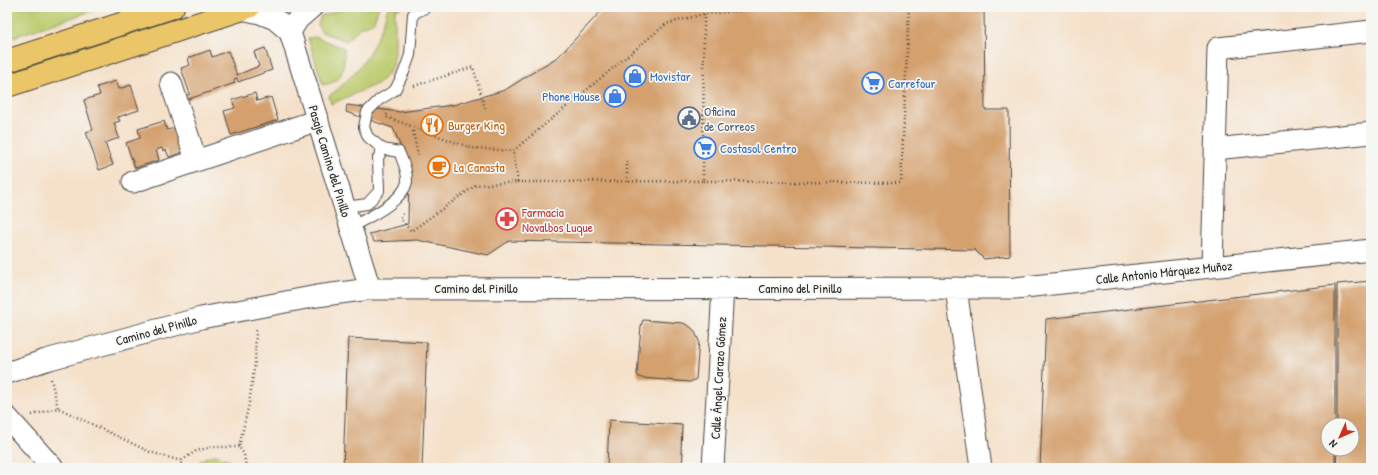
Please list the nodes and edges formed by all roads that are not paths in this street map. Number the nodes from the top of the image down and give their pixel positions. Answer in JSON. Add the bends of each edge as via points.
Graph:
{"nodes":[{"id":1,"x":173,"y":7,"type":"edge"},
{"id":2,"x":312,"y":7,"type":"edge"},
{"id":3,"x":427,"y":7,"type":"edge"},
{"id":4,"x":246,"y":8,"type":"edge"},
{"id":5,"x":1371,"y":31,"type":"edge"},
{"id":6,"x":290,"y":32,"type":"junction"},
{"id":7,"x":7,"y":61,"type":"edge"},
{"id":8,"x":172,"y":83,"type":"dead end"},
{"id":9,"x":7,"y":86,"type":"edge"},
{"id":10,"x":318,"y":120,"type":"junction"},
{"id":11,"x":1371,"y":133,"type":"edge"},
{"id":12,"x":383,"y":149,"type":"junction"},
{"id":13,"x":1215,"y":149,"type":"junction"},
{"id":14,"x":196,"y":160,"type":"junction"},
{"id":15,"x":133,"y":182,"type":"dead end"},
{"id":16,"x":345,"y":207,"type":"junction"},
{"id":17,"x":351,"y":227,"type":"junction"},
{"id":18,"x":1371,"y":250,"type":"edge"},
{"id":19,"x":1212,"y":267,"type":"junction"},
{"id":20,"x":723,"y":288,"type":"junction"},
{"id":21,"x":956,"y":288,"type":"junction"},
{"id":22,"x":370,"y":289,"type":"junction"},
{"id":23,"x":7,"y":373,"type":"edge"},
{"id":24,"x":9,"y":419,"type":"edge"},
{"id":25,"x":53,"y":468,"type":"edge"},
{"id":26,"x":713,"y":468,"type":"edge"},
{"id":27,"x":981,"y":468,"type":"edge"}],
"edges":[{"from":1,"to":7,"type":"main road"},
{"from":2,"to":6,"type":"street","via":[[298,19]]},
{"from":3,"to":12,"type":"lane","via":[[413,14],[410,55],[394,90],[367,112],[364,127],[368,137]]},
{"from":4,"to":6,"type":"street","via":[[275,19]]},
{"from":4,"to":9,"type":"main road"},
{"from":5,"to":13,"type":"street","via":[[1218,48]]},
{"from":6,"to":10,"type":"street","name":"Pasaje Camino del Pinillo"},
{"from":8,"to":14,"type":"street"},
{"from":10,"to":14,"type":"street"},
{"from":10,"to":16,"type":"street","name":"Pasaje Camino del Pinillo"},
{"from":11,"to":13,"type":"street"},
{"from":12,"to":16,"type":"lane","via":[[378,158],[379,191],[367,204]]},
{"from":12,"to":17,"type":"lane","via":[[399,152],[406,168],[407,183],[393,203]]},
{"from":13,"to":19,"type":"street"},
{"from":14,"to":15,"type":"street"},
{"from":16,"to":17,"type":"street","name":"Pasaje Camino del Pinillo"},
{"from":17,"to":22,"type":"street","name":"Pasaje Camino del Pinillo"},
{"from":18,"to":19,"type":"street","name":"Calle Antonio Márquez Muñoz"},
{"from":19,"to":21,"type":"street","name":"Calle Antonio Márquez Muñoz","via":[[1015,288]]},
{"from":20,"to":21,"type":"street","name":"Camino del Pinillo"},
{"from":20,"to":22,"type":"street","name":"Camino del Pinillo"},
{"from":20,"to":26,"type":"street","name":"Calle Ángel Carazo Gómez"},
{"from":21,"to":27,"type":"street"},
{"from":22,"to":23,"type":"street","name":"Camino del Pinillo","via":[[200,318]]},
{"from":24,"to":25,"type":"street"}]}
